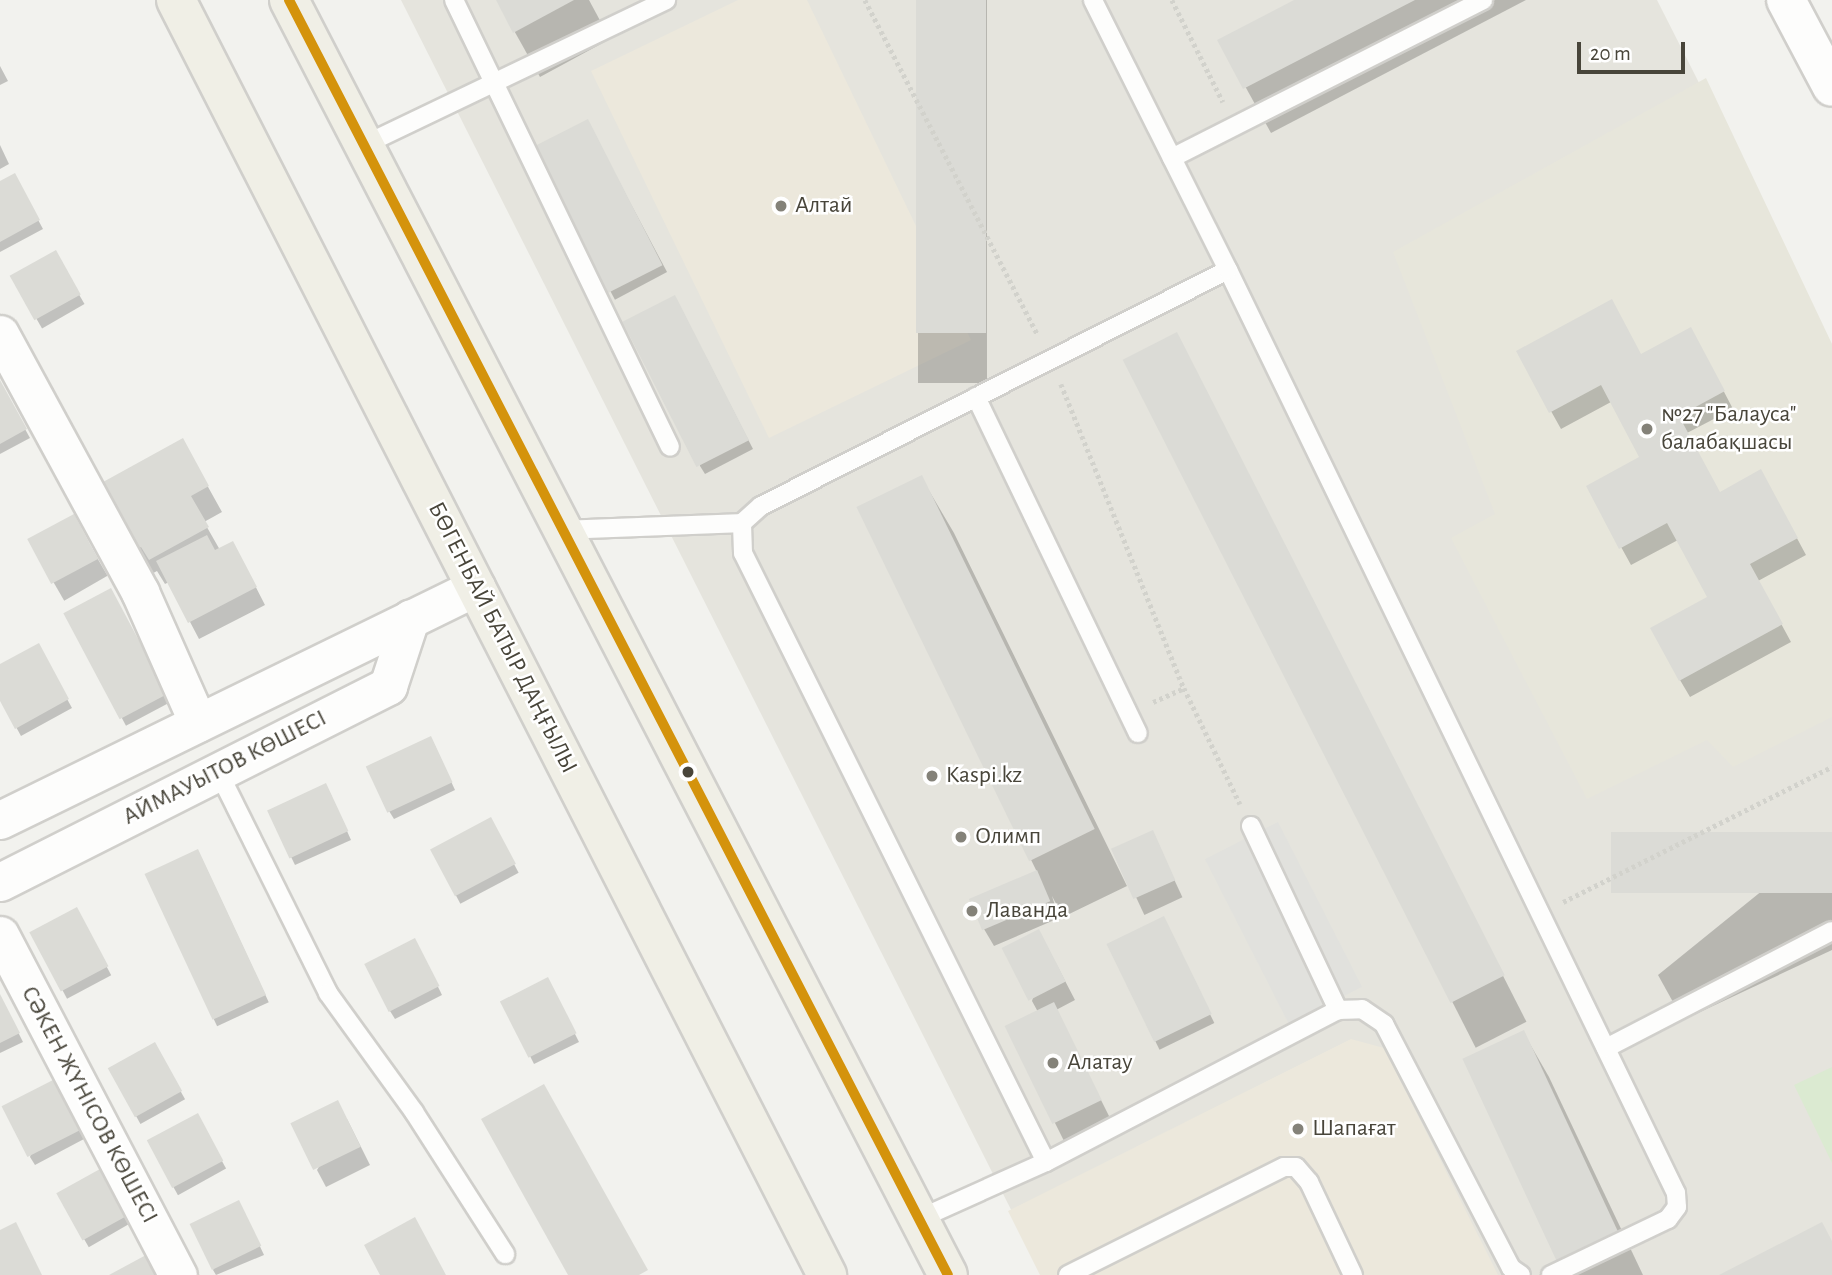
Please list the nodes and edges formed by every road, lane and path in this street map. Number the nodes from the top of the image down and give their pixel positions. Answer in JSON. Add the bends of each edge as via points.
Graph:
{"nodes":[{"id":1,"x":176,"y":0,"type":"edge"},
{"id":2,"x":289,"y":0,"type":"edge"},
{"id":3,"x":454,"y":0,"type":"edge"},
{"id":4,"x":666,"y":0,"type":"edge"},
{"id":5,"x":865,"y":0,"type":"edge"},
{"id":6,"x":1093,"y":0,"type":"edge"},
{"id":7,"x":1172,"y":0,"type":"edge"},
{"id":8,"x":1483,"y":0,"type":"edge"},
{"id":9,"x":1786,"y":0,"type":"edge"},
{"id":10,"x":642,"y":5,"type":"edge"},
{"id":11,"x":495,"y":83,"type":"junction"},
{"id":12,"x":1832,"y":87,"type":"edge"},
{"id":13,"x":1236,"y":126,"type":"junction"},
{"id":14,"x":364,"y":145,"type":"junction"},
{"id":15,"x":1172,"y":158,"type":"junction"},
{"id":16,"x":1228,"y":270,"type":"junction"},
{"id":17,"x":0,"y":334,"type":"edge"},
{"id":18,"x":1051,"y":359,"type":"junction"},
{"id":19,"x":976,"y":397,"type":"junction"},
{"id":20,"x":670,"y":446,"type":"dead end"},
{"id":21,"x":743,"y":523,"type":"junction"},
{"id":22,"x":563,"y":530,"type":"junction"},
{"id":23,"x":476,"y":587,"type":"junction"},
{"id":24,"x":410,"y":619,"type":"junction"},
{"id":25,"x":198,"y":723,"type":"junction"},
{"id":26,"x":1138,"y":733,"type":"dead end"},
{"id":27,"x":1832,"y":767,"type":"edge"},
{"id":28,"x":218,"y":771,"type":"junction"},
{"id":29,"x":0,"y":820,"type":"edge"},
{"id":30,"x":1251,"y":826,"type":"joint"},
{"id":31,"x":0,"y":882,"type":"edge"},
{"id":32,"x":1540,"y":914,"type":"junction"},
{"id":33,"x":1832,"y":931,"type":"edge"},
{"id":34,"x":0,"y":935,"type":"edge"},
{"id":35,"x":1338,"y":1010,"type":"junction"},
{"id":36,"x":1606,"y":1048,"type":"junction"},
{"id":37,"x":1046,"y":1162,"type":"junction"},
{"id":38,"x":919,"y":1219,"type":"junction"},
{"id":39,"x":505,"y":1254,"type":"dead end"},
{"id":40,"x":178,"y":1275,"type":"edge"},
{"id":41,"x":827,"y":1275,"type":"edge"},
{"id":42,"x":948,"y":1275,"type":"edge"},
{"id":43,"x":1068,"y":1275,"type":"edge"},
{"id":44,"x":1353,"y":1275,"type":"edge"},
{"id":45,"x":1521,"y":1275,"type":"edge"},
{"id":46,"x":1550,"y":1275,"type":"edge"}],
"edges":[{"from":1,"to":23,"type":"main road","name":"БӨГЕНБАЙ БАТЫР ДАҢҒЫЛЫ"},
{"from":2,"to":14,"type":"main road"},
{"from":3,"to":11,"type":"lane"},
{"from":4,"to":10,"type":"lane"},
{"from":5,"to":18,"type":"path"},
{"from":6,"to":15,"type":"lane"},
{"from":7,"to":13,"type":"path"},
{"from":8,"to":13,"type":"lane"},
{"from":9,"to":12,"type":"street"},
{"from":10,"to":11,"type":"lane"},
{"from":11,"to":14,"type":"lane"},
{"from":11,"to":20,"type":"lane"},
{"from":13,"to":15,"type":"lane"},
{"from":14,"to":22,"type":"main road"},
{"from":15,"to":16,"type":"lane"},
{"from":16,"to":18,"type":"lane"},
{"from":16,"to":32,"type":"lane"},
{"from":17,"to":25,"type":"street","via":[[140,592]]},
{"from":18,"to":19,"type":"lane"},
{"from":18,"to":30,"type":"path","via":[[1184,688]]},
{"from":19,"to":21,"type":"lane","via":[[761,506]]},
{"from":19,"to":26,"type":"lane"},
{"from":21,"to":22,"type":"lane"},
{"from":21,"to":37,"type":"lane","via":[[743,553]]},
{"from":22,"to":38,"type":"main road"},
{"from":23,"to":24,"type":"street","name":"АЙМАУЫТОВ КӨШЕСІ"},
{"from":23,"to":41,"type":"main road","name":"БӨГЕНБАЙ БАТЫР ДАҢҒЫЛЫ"},
{"from":24,"to":25,"type":"street","name":"АЙМАУЫТОВ КӨШЕСІ"},
{"from":24,"to":28,"type":"street","name":"АЙМАУЫТОВ КӨШЕСІ","via":[[388,685]]},
{"from":25,"to":29,"type":"street","name":"АЙМАУЫТОВ КӨШЕСІ"},
{"from":27,"to":32,"type":"path"},
{"from":28,"to":31,"type":"street","name":"АЙМАУЫТОВ КӨШЕСІ"},
{"from":28,"to":39,"type":"lane","via":[[328,993],[414,1112]]},
{"from":30,"to":35,"type":"lane"},
{"from":32,"to":36,"type":"lane"},
{"from":33,"to":36,"type":"lane"},
{"from":34,"to":40,"type":"street","name":"СӘКЕН ЖҮНІСОВ КӨШЕСІ"},
{"from":35,"to":37,"type":"lane"},
{"from":35,"to":45,"type":"lane","via":[[1362,1009],[1384,1024],[1511,1268]]},
{"from":36,"to":46,"type":"lane","via":[[1676,1193],[1677,1208],[1668,1219]]},
{"from":37,"to":38,"type":"lane"},
{"from":38,"to":42,"type":"main road"},
{"from":43,"to":44,"type":"lane","via":[[1284,1167],[1296,1167],[1309,1182]]}]}
